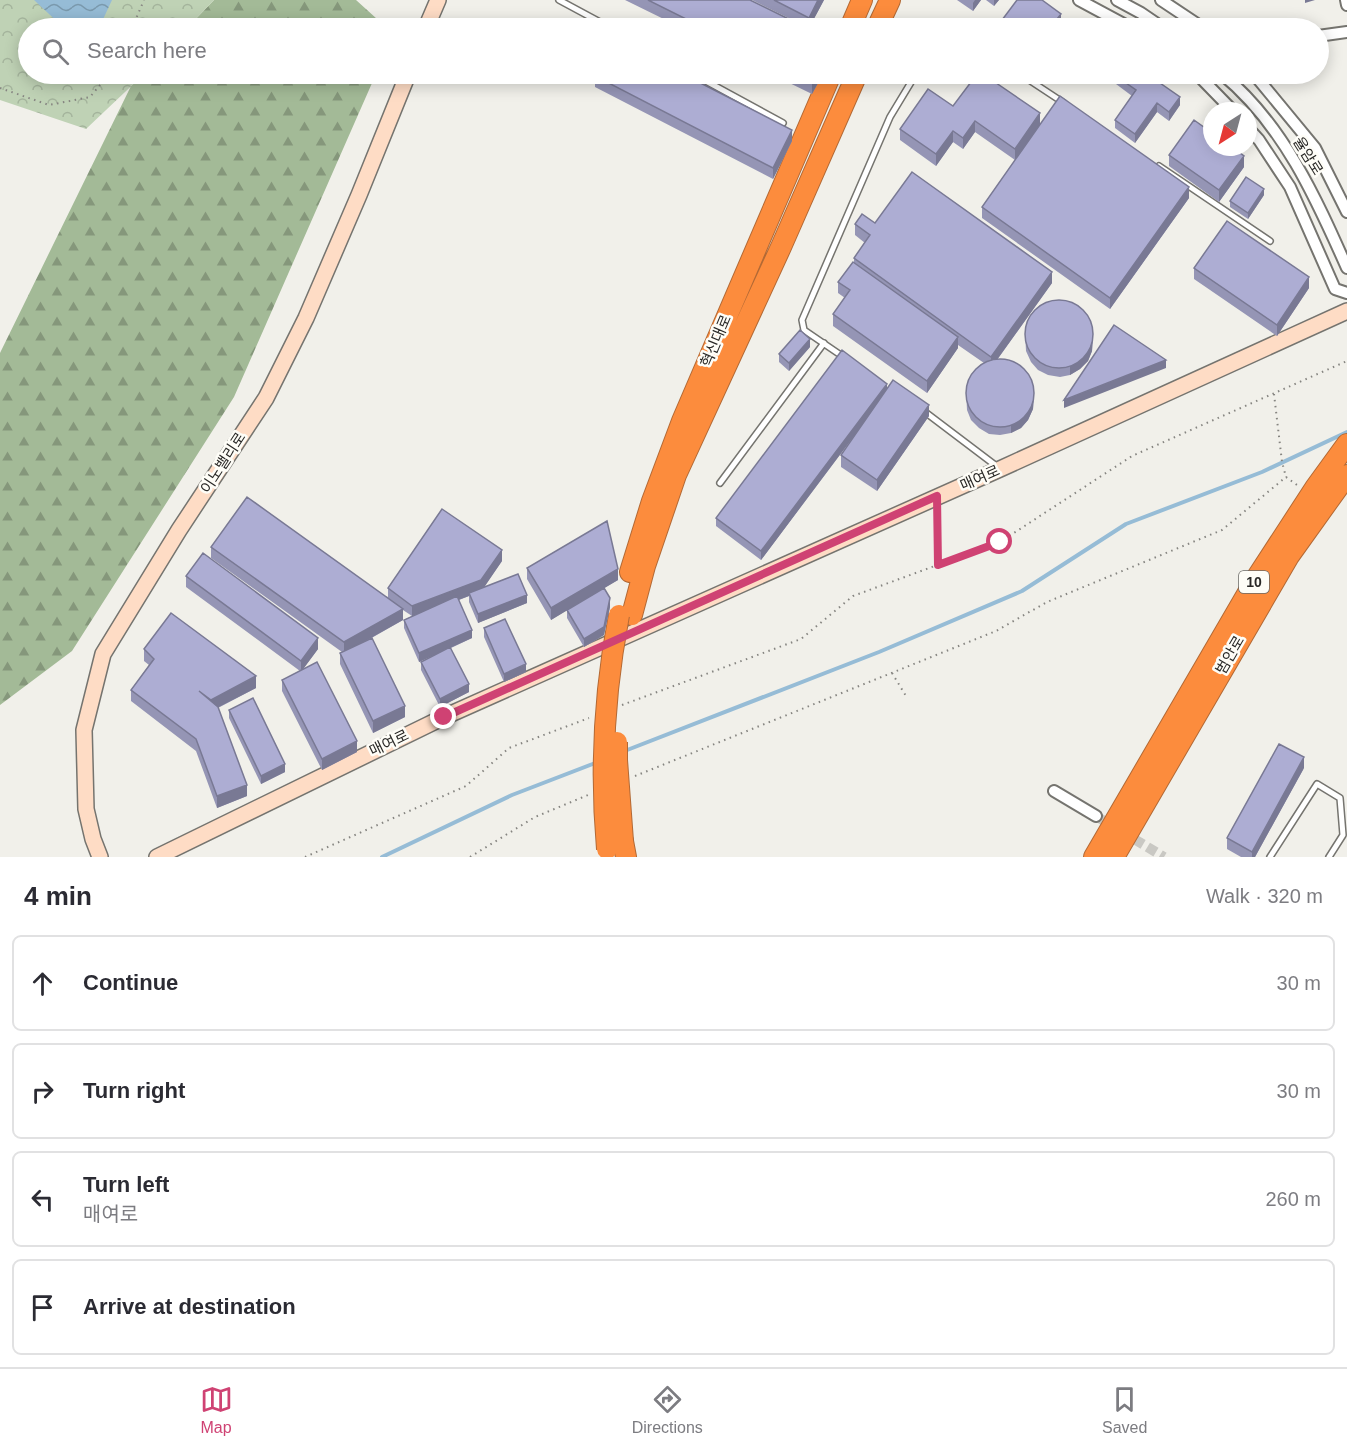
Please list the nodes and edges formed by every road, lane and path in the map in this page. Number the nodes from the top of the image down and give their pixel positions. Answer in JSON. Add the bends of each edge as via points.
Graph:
{"nodes":[{"id":1,"x":144,"y":0,"type":"edge"},
{"id":2,"x":438,"y":0,"type":"edge"},
{"id":3,"x":559,"y":0,"type":"edge"},
{"id":4,"x":862,"y":0,"type":"edge"},
{"id":5,"x":890,"y":0,"type":"edge"},
{"id":6,"x":1079,"y":0,"type":"edge"},
{"id":7,"x":1117,"y":0,"type":"edge"},
{"id":8,"x":1161,"y":0,"type":"edge"},
{"id":9,"x":1346,"y":0,"type":"edge"},
{"id":10,"x":1347,"y":5,"type":"edge"},
{"id":11,"x":136,"y":18,"type":"edge"},
{"id":12,"x":430,"y":18,"type":"edge"},
{"id":13,"x":592,"y":18,"type":"edge"},
{"id":14,"x":854,"y":18,"type":"edge"},
{"id":15,"x":882,"y":18,"type":"edge"},
{"id":16,"x":1112,"y":18,"type":"edge"},
{"id":17,"x":1149,"y":18,"type":"edge"},
{"id":18,"x":1188,"y":18,"type":"edge"},
{"id":19,"x":1347,"y":32,"type":"edge"},
{"id":20,"x":1329,"y":34,"type":"edge"},
{"id":21,"x":101,"y":84,"type":"edge"},
{"id":22,"x":404,"y":84,"type":"edge"},
{"id":23,"x":711,"y":84,"type":"edge"},
{"id":24,"x":827,"y":84,"type":"edge"},
{"id":25,"x":853,"y":84,"type":"edge"},
{"id":26,"x":910,"y":84,"type":"edge"},
{"id":27,"x":1035,"y":84,"type":"edge"},
{"id":28,"x":1207,"y":84,"type":"edge"},
{"id":29,"x":1234,"y":84,"type":"edge"},
{"id":30,"x":1262,"y":84,"type":"edge"},
{"id":31,"x":0,"y":88,"type":"edge"},
{"id":32,"x":1224,"y":102,"type":"edge"},
{"id":33,"x":1069,"y":106,"type":"edge"},
{"id":34,"x":783,"y":123,"type":"edge"},
{"id":35,"x":1257,"y":138,"type":"edge"},
{"id":36,"x":1157,"y":165,"type":"edge"},
{"id":37,"x":1347,"y":212,"type":"edge"},
{"id":38,"x":1270,"y":242,"type":"dead end"},
{"id":39,"x":1347,"y":268,"type":"edge"},
{"id":40,"x":1347,"y":293,"type":"edge"},
{"id":41,"x":1347,"y":311,"type":"edge"},
{"id":42,"x":824,"y":343,"type":"junction"},
{"id":43,"x":1347,"y":361,"type":"edge"},
{"id":44,"x":852,"y":362,"type":"edge"},
{"id":45,"x":1274,"y":393,"type":"junction"},
{"id":46,"x":919,"y":407,"type":"edge"},
{"id":47,"x":1347,"y":444,"type":"edge"},
{"id":48,"x":1000,"y":469,"type":"junction"},
{"id":49,"x":1347,"y":475,"type":"edge"},
{"id":50,"x":1286,"y":477,"type":"junction"},
{"id":51,"x":720,"y":483,"type":"dead end"},
{"id":52,"x":1291,"y":494,"type":"dead end"},
{"id":53,"x":937,"y":496,"type":"junction"},
{"id":54,"x":938,"y":565,"type":"junction"},
{"id":55,"x":626,"y":615,"type":"junction"},
{"id":56,"x":892,"y":672,"type":"junction"},
{"id":57,"x":906,"y":696,"type":"dead end"},
{"id":58,"x":617,"y":707,"type":"dead end"},
{"id":59,"x":596,"y":715,"type":"dead end"},
{"id":60,"x":1177,"y":729,"type":"junction"},
{"id":61,"x":634,"y":776,"type":"dead end"},
{"id":62,"x":1054,"y":791,"type":"dead end"},
{"id":63,"x":590,"y":794,"type":"dead end"},
{"id":64,"x":1130,"y":794,"type":"junction"},
{"id":65,"x":1096,"y":816,"type":"tunnel mouth"},
{"id":66,"x":618,"y":852,"type":"edge"},
{"id":67,"x":1119,"y":852,"type":"edge"},
{"id":68,"x":100,"y":857,"type":"edge"},
{"id":69,"x":157,"y":857,"type":"edge"},
{"id":70,"x":305,"y":857,"type":"edge"},
{"id":71,"x":470,"y":857,"type":"edge"},
{"id":72,"x":1084,"y":857,"type":"edge"},
{"id":73,"x":1094,"y":857,"type":"edge"},
{"id":74,"x":1270,"y":857,"type":"edge"},
{"id":75,"x":1329,"y":857,"type":"edge"}],
"edges":[{"from":1,"to":11,"type":"path"},
{"from":2,"to":12,"type":"street"},
{"from":3,"to":13,"type":"lane"},
{"from":4,"to":14,"type":"highway"},
{"from":5,"to":15,"type":"highway"},
{"from":6,"to":16,"type":"street"},
{"from":7,"to":17,"type":"street"},
{"from":8,"to":18,"type":"street"},
{"from":9,"to":10,"type":"street"},
{"from":19,"to":20,"type":"street"},
{"from":21,"to":31,"type":"path","via":[[90,96],[50,105]]},
{"from":22,"to":68,"type":"street","name":"이노밸리로","via":[[306,318],[266,398],[103,654],[84,730],[86,809]]},
{"from":23,"to":34,"type":"lane"},
{"from":24,"to":55,"type":"highway","name":"혁신대로","via":[[682,421],[638,545]]},
{"from":25,"to":55,"type":"highway","via":[[676,475]]},
{"from":26,"to":42,"type":"lane","via":[[890,117],[802,320],[804,330]]},
{"from":27,"to":33,"type":"lane"},
{"from":28,"to":32,"type":"street"},
{"from":29,"to":39,"type":"street","name":"율암로","via":[[1273,127],[1314,194]]},
{"from":30,"to":37,"type":"street","via":[[1315,148]]},
{"from":35,"to":40,"type":"street","via":[[1290,187],[1335,289]]},
{"from":36,"to":38,"type":"lane"},
{"from":41,"to":48,"type":"street","name":"매여로"},
{"from":42,"to":44,"type":"lane"},
{"from":42,"to":51,"type":"lane"},
{"from":43,"to":45,"type":"path"},
{"from":45,"to":50,"type":"path"},
{"from":45,"to":54,"type":"path","via":[[1132,456],[1000,542]]},
{"from":46,"to":48,"type":"lane"},
{"from":47,"to":60,"type":"highway","name":"범안로","number":"10","via":[[1257,577]]},
{"from":48,"to":53,"type":"street","name":"매여로"},
{"from":49,"to":60,"type":"highway","name":"범안로","number":"10","via":[[1289,556]]},
{"from":50,"to":52,"type":"path","via":[[1297,485]]},
{"from":50,"to":56,"type":"path","via":[[1222,530],[1047,602],[996,631]]},
{"from":53,"to":54,"type":"path"},
{"from":53,"to":69,"type":"street","name":"매여로","via":[[444,717]]},
{"from":54,"to":58,"type":"path","via":[[853,596],[801,639]]},
{"from":55,"to":66,"type":"highway","bridge":true,"via":[[612,651],[606,704],[603,801]]},
{"from":56,"to":57,"type":"path"},
{"from":56,"to":61,"type":"path"},
{"from":59,"to":70,"type":"path","via":[[509,748],[466,786]]},
{"from":60,"to":64,"type":"highway","name":"범안로","number":"10"},
{"from":60,"to":67,"type":"highway","name":"범안로"},
{"from":62,"to":65,"type":"street"},
{"from":63,"to":71,"type":"path","via":[[535,817]]},
{"from":64,"to":72,"type":"highway"},
{"from":64,"to":73,"type":"highway"},
{"from":74,"to":75,"type":"lane","via":[[1317,784],[1340,798],[1343,835]]}]}
